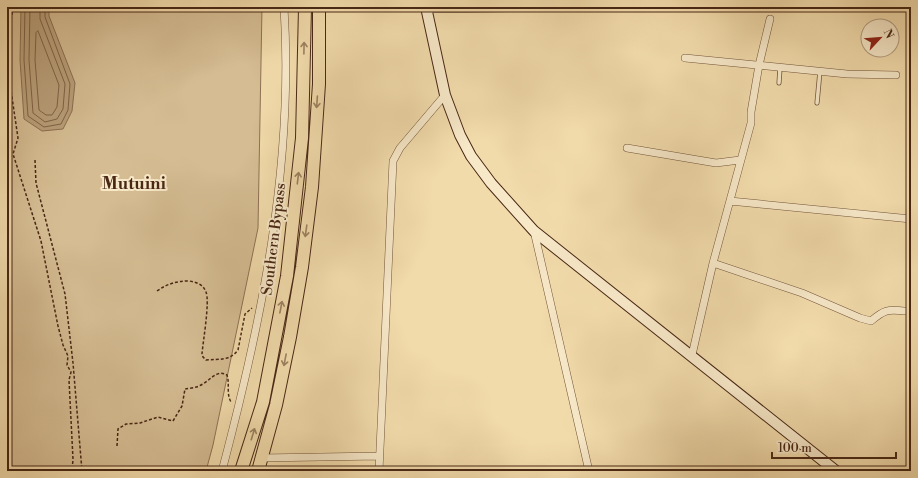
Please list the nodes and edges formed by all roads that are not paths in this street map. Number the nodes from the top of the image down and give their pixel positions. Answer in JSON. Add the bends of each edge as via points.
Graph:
{"nodes":[{"id":1,"x":284,"y":7,"type":"edge"},
{"id":2,"x":305,"y":7,"type":"edge"},
{"id":3,"x":319,"y":7,"type":"edge"},
{"id":4,"x":605,"y":7,"type":"edge"},
{"id":5,"x":426,"y":8,"type":"edge"},
{"id":6,"x":770,"y":20,"type":"dead end"},
{"id":7,"x":685,"y":58,"type":"dead end"},
{"id":8,"x":759,"y":65,"type":"junction"},
{"id":9,"x":780,"y":68,"type":"junction"},
{"id":10,"x":820,"y":72,"type":"junction"},
{"id":11,"x":896,"y":75,"type":"dead end"},
{"id":12,"x":780,"y":83,"type":"dead end"},
{"id":13,"x":445,"y":95,"type":"junction"},
{"id":14,"x":817,"y":102,"type":"dead end"},
{"id":15,"x":627,"y":148,"type":"dead end"},
{"id":16,"x":740,"y":160,"type":"junction"},
{"id":17,"x":730,"y":201,"type":"junction"},
{"id":18,"x":911,"y":219,"type":"edge"},
{"id":19,"x":534,"y":231,"type":"junction"},
{"id":20,"x":713,"y":263,"type":"junction"},
{"id":21,"x":904,"y":311,"type":"dead end"},
{"id":22,"x":692,"y":356,"type":"junction"},
{"id":23,"x":909,"y":423,"type":"dead end"},
{"id":24,"x":379,"y":456,"type":"junction"},
{"id":25,"x":261,"y":458,"type":"junction"},
{"id":26,"x":911,"y":467,"type":"edge"},
{"id":27,"x":222,"y":471,"type":"edge"},
{"id":28,"x":241,"y":471,"type":"edge"},
{"id":29,"x":258,"y":471,"type":"edge"},
{"id":30,"x":379,"y":471,"type":"edge"},
{"id":31,"x":590,"y":471,"type":"edge"},
{"id":32,"x":836,"y":471,"type":"edge"},
{"id":33,"x":910,"y":471,"type":"edge"}],
"edges":[{"from":1,"to":27,"type":"street","via":[[287,69],[282,161],[269,265]]},
{"from":28,"to":2,"type":"highway","name":"Southern Bypass","one_way":true,"via":[[263,402],[287,276],[302,138]]},
{"from":3,"to":25,"type":"highway","name":"Southern Bypass","one_way":true,"via":[[312,187],[302,267],[276,405]]},
{"from":4,"to":5,"type":"street"},
{"from":5,"to":13,"type":"main road"},
{"from":6,"to":8,"type":"street"},
{"from":7,"to":8,"type":"street"},
{"from":8,"to":9,"type":"street"},
{"from":8,"to":16,"type":"street","via":[[751,123]]},
{"from":9,"to":10,"type":"street"},
{"from":9,"to":12,"type":"lane"},
{"from":10,"to":11,"type":"street"},
{"from":10,"to":14,"type":"lane"},
{"from":13,"to":19,"type":"main road","via":[[471,156],[491,183]]},
{"from":13,"to":24,"type":"street","via":[[400,148],[394,161]]},
{"from":15,"to":16,"type":"street","via":[[716,163]]},
{"from":16,"to":17,"type":"street"},
{"from":17,"to":18,"type":"street"},
{"from":17,"to":20,"type":"street"},
{"from":19,"to":22,"type":"main road"},
{"from":19,"to":31,"type":"street"},
{"from":20,"to":21,"type":"street","via":[[802,293],[871,321],[880,312],[889,309]]},
{"from":20,"to":22,"type":"street"},
{"from":22,"to":32,"type":"main road"},
{"from":23,"to":26,"type":"lane"},
{"from":24,"to":25,"type":"street"},
{"from":24,"to":30,"type":"street"},
{"from":25,"to":29,"type":"highway","name":"Southern Bypass"},
{"from":26,"to":33,"type":"lane"}]}
